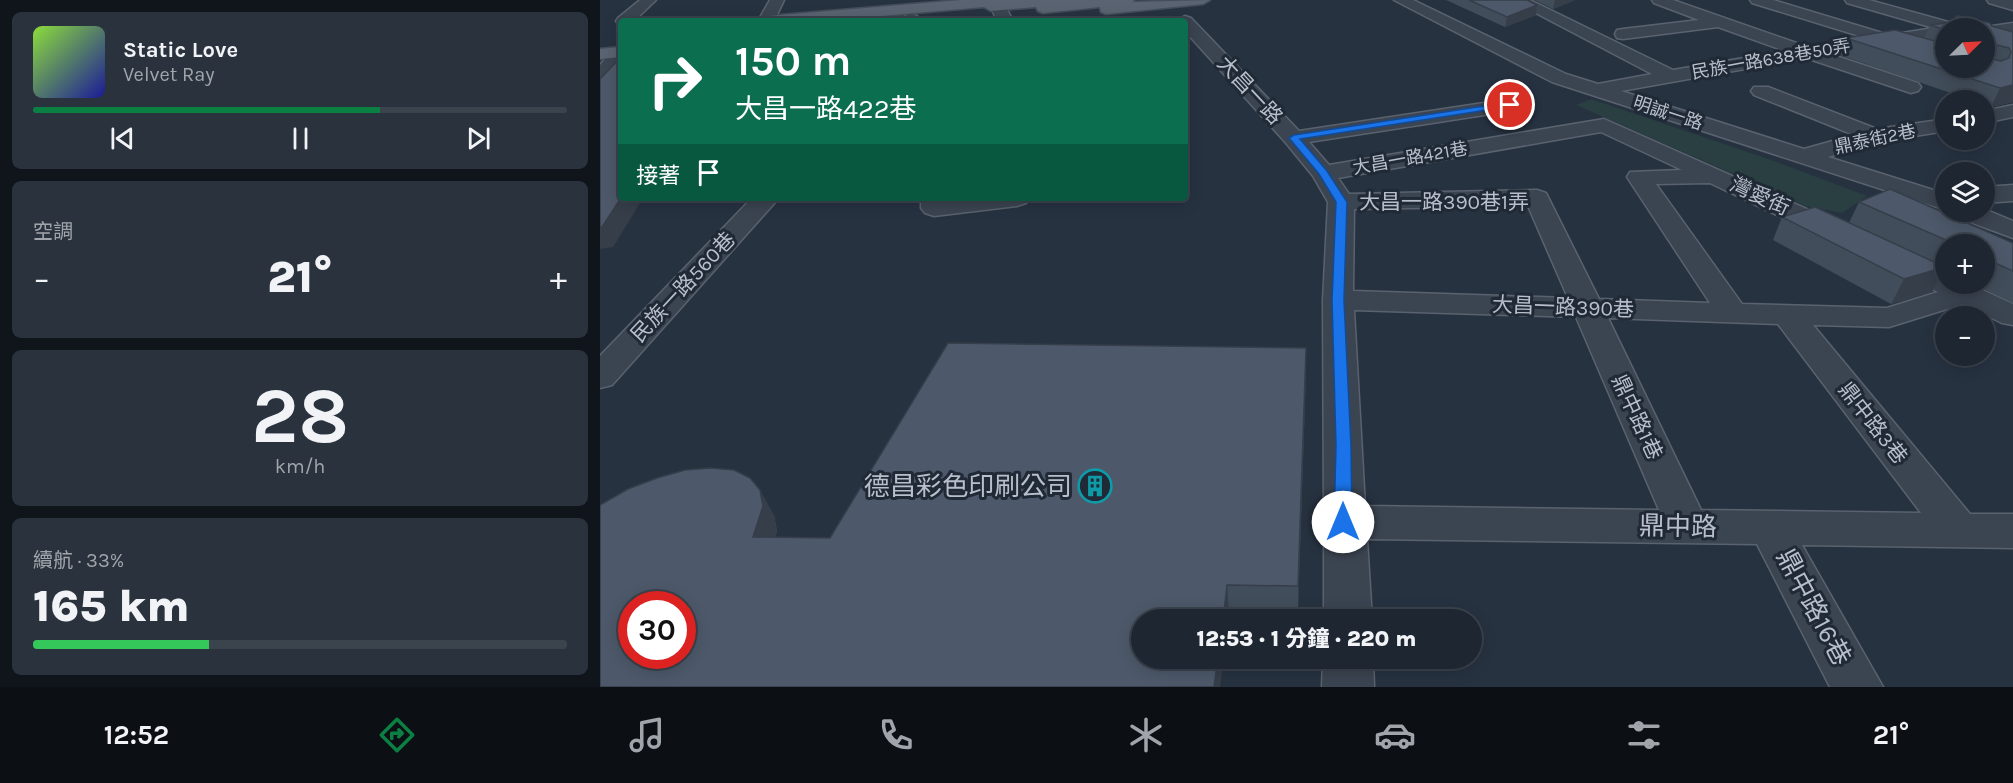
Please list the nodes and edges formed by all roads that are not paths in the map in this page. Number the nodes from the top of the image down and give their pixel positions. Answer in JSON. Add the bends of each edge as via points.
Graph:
{"nodes":[{"id":1,"x":649,"y":0,"type":"edge"},
{"id":2,"x":777,"y":0,"type":"edge"},
{"id":3,"x":1064,"y":0,"type":"edge"},
{"id":4,"x":1127,"y":0,"type":"edge"},
{"id":5,"x":1203,"y":0,"type":"edge"},
{"id":6,"x":1401,"y":0,"type":"edge"},
{"id":7,"x":1518,"y":0,"type":"edge"},
{"id":8,"x":1659,"y":0,"type":"edge"},
{"id":9,"x":1807,"y":0,"type":"edge"},
{"id":10,"x":1852,"y":0,"type":"edge"},
{"id":11,"x":1994,"y":0,"type":"edge"},
{"id":12,"x":2013,"y":5,"type":"edge"},
{"id":13,"x":1754,"y":7,"type":"edge"},
{"id":14,"x":1002,"y":8,"type":"edge"},
{"id":15,"x":1176,"y":11,"type":"edge"},
{"id":16,"x":632,"y":18,"type":"edge"},
{"id":17,"x":769,"y":18,"type":"edge"},
{"id":18,"x":822,"y":18,"type":"edge"},
{"id":19,"x":863,"y":18,"type":"edge"},
{"id":20,"x":926,"y":18,"type":"edge"},
{"id":21,"x":985,"y":18,"type":"edge"},
{"id":22,"x":1720,"y":22,"type":"junction"},
{"id":23,"x":1935,"y":22,"type":"edge"},
{"id":24,"x":1188,"y":24,"type":"edge"},
{"id":25,"x":1794,"y":28,"type":"dead end"},
{"id":26,"x":2013,"y":28,"type":"edge"},
{"id":27,"x":1935,"y":32,"type":"edge"},
{"id":28,"x":1995,"y":32,"type":"edge"},
{"id":29,"x":617,"y":34,"type":"edge"},
{"id":30,"x":1623,"y":34,"type":"dead end"},
{"id":31,"x":1924,"y":34,"type":"junction"},
{"id":32,"x":1816,"y":35,"type":"dead end"},
{"id":33,"x":1995,"y":38,"type":"edge"},
{"id":34,"x":1885,"y":39,"type":"junction"},
{"id":35,"x":1777,"y":43,"type":"junction"},
{"id":36,"x":2013,"y":44,"type":"edge"},
{"id":37,"x":1849,"y":46,"type":"junction"},
{"id":38,"x":600,"y":47,"type":"edge"},
{"id":39,"x":618,"y":52,"type":"edge"},
{"id":40,"x":600,"y":54,"type":"edge"},
{"id":41,"x":1813,"y":54,"type":"junction"},
{"id":42,"x":1935,"y":54,"type":"edge"},
{"id":43,"x":618,"y":55,"type":"edge"},
{"id":44,"x":1694,"y":55,"type":"dead end"},
{"id":45,"x":600,"y":76,"type":"edge"},
{"id":46,"x":1670,"y":76,"type":"junction"},
{"id":47,"x":1825,"y":78,"type":"dead end"},
{"id":48,"x":1911,"y":87,"type":"edge"},
{"id":49,"x":1596,"y":90,"type":"junction"},
{"id":50,"x":1761,"y":91,"type":"dead end"},
{"id":51,"x":1880,"y":97,"type":"dead end"},
{"id":52,"x":1510,"y":105,"type":"dead end"},
{"id":53,"x":1912,"y":109,"type":"dead end"},
{"id":54,"x":2013,"y":111,"type":"edge"},
{"id":55,"x":1995,"y":115,"type":"edge"},
{"id":56,"x":1935,"y":116,"type":"edge"},
{"id":57,"x":1604,"y":125,"type":"joint"},
{"id":58,"x":1935,"y":127,"type":"edge"},
{"id":59,"x":1875,"y":136,"type":"junction"},
{"id":60,"x":1294,"y":138,"type":"junction"},
{"id":61,"x":1805,"y":156,"type":"junction"},
{"id":62,"x":1323,"y":173,"type":"junction"},
{"id":63,"x":1718,"y":177,"type":"junction"},
{"id":64,"x":2013,"y":193,"type":"edge"},
{"id":65,"x":1995,"y":194,"type":"edge"},
{"id":66,"x":1935,"y":197,"type":"edge"},
{"id":67,"x":763,"y":201,"type":"edge"},
{"id":68,"x":934,"y":201,"type":"edge"},
{"id":69,"x":992,"y":201,"type":"edge"},
{"id":70,"x":1341,"y":202,"type":"junction"},
{"id":71,"x":1993,"y":222,"type":"edge"},
{"id":72,"x":2013,"y":230,"type":"edge"},
{"id":73,"x":1935,"y":279,"type":"edge"},
{"id":74,"x":1961,"y":294,"type":"edge"},
{"id":75,"x":1966,"y":294,"type":"edge"},
{"id":76,"x":1338,"y":300,"type":"junction"},
{"id":77,"x":1587,"y":307,"type":"junction"},
{"id":78,"x":1732,"y":312,"type":"junction"},
{"id":79,"x":1787,"y":314,"type":"junction"},
{"id":80,"x":2013,"y":316,"type":"edge"},
{"id":81,"x":613,"y":351,"type":"edge"},
{"id":82,"x":600,"y":377,"type":"edge"},
{"id":83,"x":1343,"y":522,"type":"junction"},
{"id":84,"x":1687,"y":526,"type":"junction"},
{"id":85,"x":1770,"y":527,"type":"junction"},
{"id":86,"x":1959,"y":531,"type":"junction"},
{"id":87,"x":2013,"y":531,"type":"edge"},
{"id":88,"x":1347,"y":609,"type":"edge"},
{"id":89,"x":1348,"y":669,"type":"edge"},
{"id":90,"x":1348,"y":687,"type":"edge"},
{"id":91,"x":1857,"y":687,"type":"edge"}],
"edges":[{"from":1,"to":16,"type":"street"},
{"from":2,"to":17,"type":"street"},
{"from":3,"to":14,"type":"main road"},
{"from":4,"to":14,"type":"main road"},
{"from":5,"to":15,"type":"main road"},
{"from":6,"to":49,"type":"street","name":"明誠一路","via":[[1559,78]]},
{"from":7,"to":46,"type":"street"},
{"from":8,"to":22,"type":"street"},
{"from":9,"to":31,"type":"street"},
{"from":10,"to":23,"type":"street"},
{"from":11,"to":12,"type":"street"},
{"from":13,"to":25,"type":"street"},
{"from":13,"to":34,"type":"street"},
{"from":14,"to":15,"type":"main road"},
{"from":14,"to":18,"type":"main road"},
{"from":14,"to":19,"type":"main road"},
{"from":14,"to":20,"type":"main road"},
{"from":14,"to":21,"type":"main road"},
{"from":22,"to":30,"type":"street"},
{"from":22,"to":35,"type":"street"},
{"from":24,"to":60,"type":"street","name":"大昌一路"},
{"from":26,"to":28,"type":"street"},
{"from":27,"to":31,"type":"street","name":"民族一路638巷50弄"},
{"from":29,"to":38,"type":"main road"},
{"from":31,"to":34,"type":"street","name":"民族一路638巷50弄"},
{"from":32,"to":37,"type":"street"},
{"from":33,"to":36,"type":"street"},
{"from":34,"to":37,"type":"street","name":"民族一路638巷50弄"},
{"from":34,"to":42,"type":"street"},
{"from":35,"to":41,"type":"street"},
{"from":35,"to":44,"type":"street"},
{"from":37,"to":41,"type":"street","name":"民族一路638巷50弄"},
{"from":39,"to":40,"type":"main road"},
{"from":41,"to":46,"type":"street","name":"民族一路638巷50弄"},
{"from":41,"to":48,"type":"street"},
{"from":43,"to":45,"type":"street"},
{"from":46,"to":49,"type":"street","name":"民族一路638巷50弄"},
{"from":47,"to":51,"type":"street"},
{"from":49,"to":61,"type":"street","name":"明誠一路"},
{"from":50,"to":59,"type":"street"},
{"from":52,"to":60,"type":"street"},
{"from":53,"to":56,"type":"street"},
{"from":54,"to":55,"type":"street"},
{"from":57,"to":62,"type":"street","name":"大昌一路421巷"},
{"from":57,"to":63,"type":"street","name":"灣愛街"},
{"from":58,"to":59,"type":"street","name":"鼎泰街2巷"},
{"from":59,"to":61,"type":"street","name":"鼎泰街2巷"},
{"from":60,"to":62,"type":"street","name":"大昌一路"},
{"from":61,"to":66,"type":"street","name":"明誠一路"},
{"from":62,"to":70,"type":"street","name":"大昌一路"},
{"from":63,"to":73,"type":"street","name":"灣愛街"},
{"from":63,"to":78,"type":"street","via":[[1640,177]]},
{"from":64,"to":65,"type":"street"},
{"from":67,"to":81,"type":"street","name":"民族一路560巷"},
{"from":68,"to":69,"type":"street","via":[[934,208]]},
{"from":70,"to":76,"type":"street"},
{"from":70,"to":77,"type":"street","name":"大昌一路390巷1弄","via":[[1537,198]]},
{"from":71,"to":72,"type":"street"},
{"from":74,"to":79,"type":"street","name":"大昌一路390巷","via":[[1889,318]]},
{"from":75,"to":80,"type":"street","name":"灣愛街"},
{"from":76,"to":77,"type":"street","name":"大昌一路390巷"},
{"from":76,"to":83,"type":"street"},
{"from":77,"to":78,"type":"street","name":"大昌一路390巷"},
{"from":77,"to":84,"type":"street","name":"鼎中路1巷"},
{"from":78,"to":79,"type":"street","name":"大昌一路390巷"},
{"from":79,"to":86,"type":"street","name":"鼎中路3巷"},
{"from":81,"to":82,"type":"street","name":"民族一路560巷"},
{"from":83,"to":84,"type":"street","name":"鼎中路"},
{"from":83,"to":88,"type":"street"},
{"from":84,"to":85,"type":"street","name":"鼎中路"},
{"from":85,"to":86,"type":"street","name":"鼎中路"},
{"from":85,"to":91,"type":"street","name":"鼎中路16巷"},
{"from":86,"to":87,"type":"street","name":"鼎中路"},
{"from":89,"to":90,"type":"street"}]}
